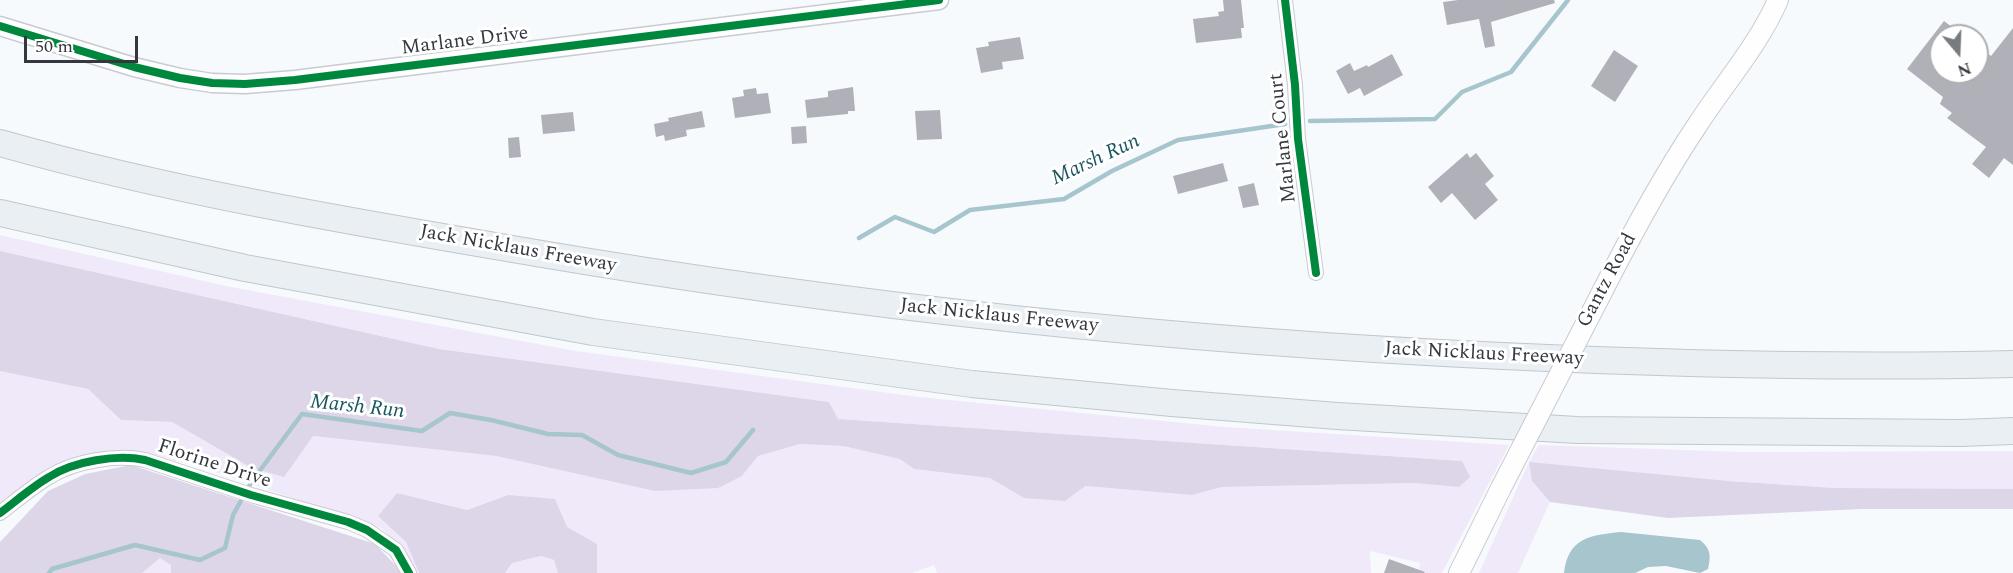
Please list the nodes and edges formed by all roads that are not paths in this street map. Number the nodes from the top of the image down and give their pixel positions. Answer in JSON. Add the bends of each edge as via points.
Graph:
{"nodes":[{"id":1,"x":939,"y":0,"type":"edge"},
{"id":2,"x":1285,"y":0,"type":"edge"},
{"id":3,"x":1778,"y":0,"type":"edge"},
{"id":4,"x":0,"y":26,"type":"edge"},
{"id":5,"x":0,"y":133,"type":"edge"},
{"id":6,"x":0,"y":143,"type":"edge"},
{"id":7,"x":52,"y":158,"type":"junction"},
{"id":8,"x":0,"y":213,"type":"edge"},
{"id":9,"x":1316,"y":273,"type":"dead end"},
{"id":10,"x":2013,"y":364,"type":"edge"},
{"id":11,"x":2013,"y":431,"type":"edge"},
{"id":12,"x":0,"y":513,"type":"edge"},
{"id":13,"x":409,"y":573,"type":"edge"},
{"id":14,"x":1459,"y":573,"type":"edge"}],
"edges":[{"from":1,"to":4,"type":"street","name":"Marlane Drive","via":[[254,84],[180,78]]},
{"from":2,"to":9,"type":"street","name":"Marlane Court"},
{"from":3,"to":14,"type":"main road","name":"Gantz Road","bridge":true,"via":[[1759,35],[1665,173]]},
{"from":5,"to":7,"type":"highway"},
{"from":6,"to":7,"type":"highway","name":"Jack Nicklaus Freeway"},
{"from":7,"to":10,"type":"highway","name":"Jack Nicklaus Freeway","via":[[160,184],[417,233],[782,292],[981,317],[1350,349],[1576,360]]},
{"from":8,"to":11,"type":"highway","via":[[245,268],[593,332],[972,384],[1336,416],[1577,430]]},
{"from":12,"to":13,"type":"street","name":"Florine Drive","via":[[51,476],[78,465],[129,457],[348,522],[396,550]]}]}
